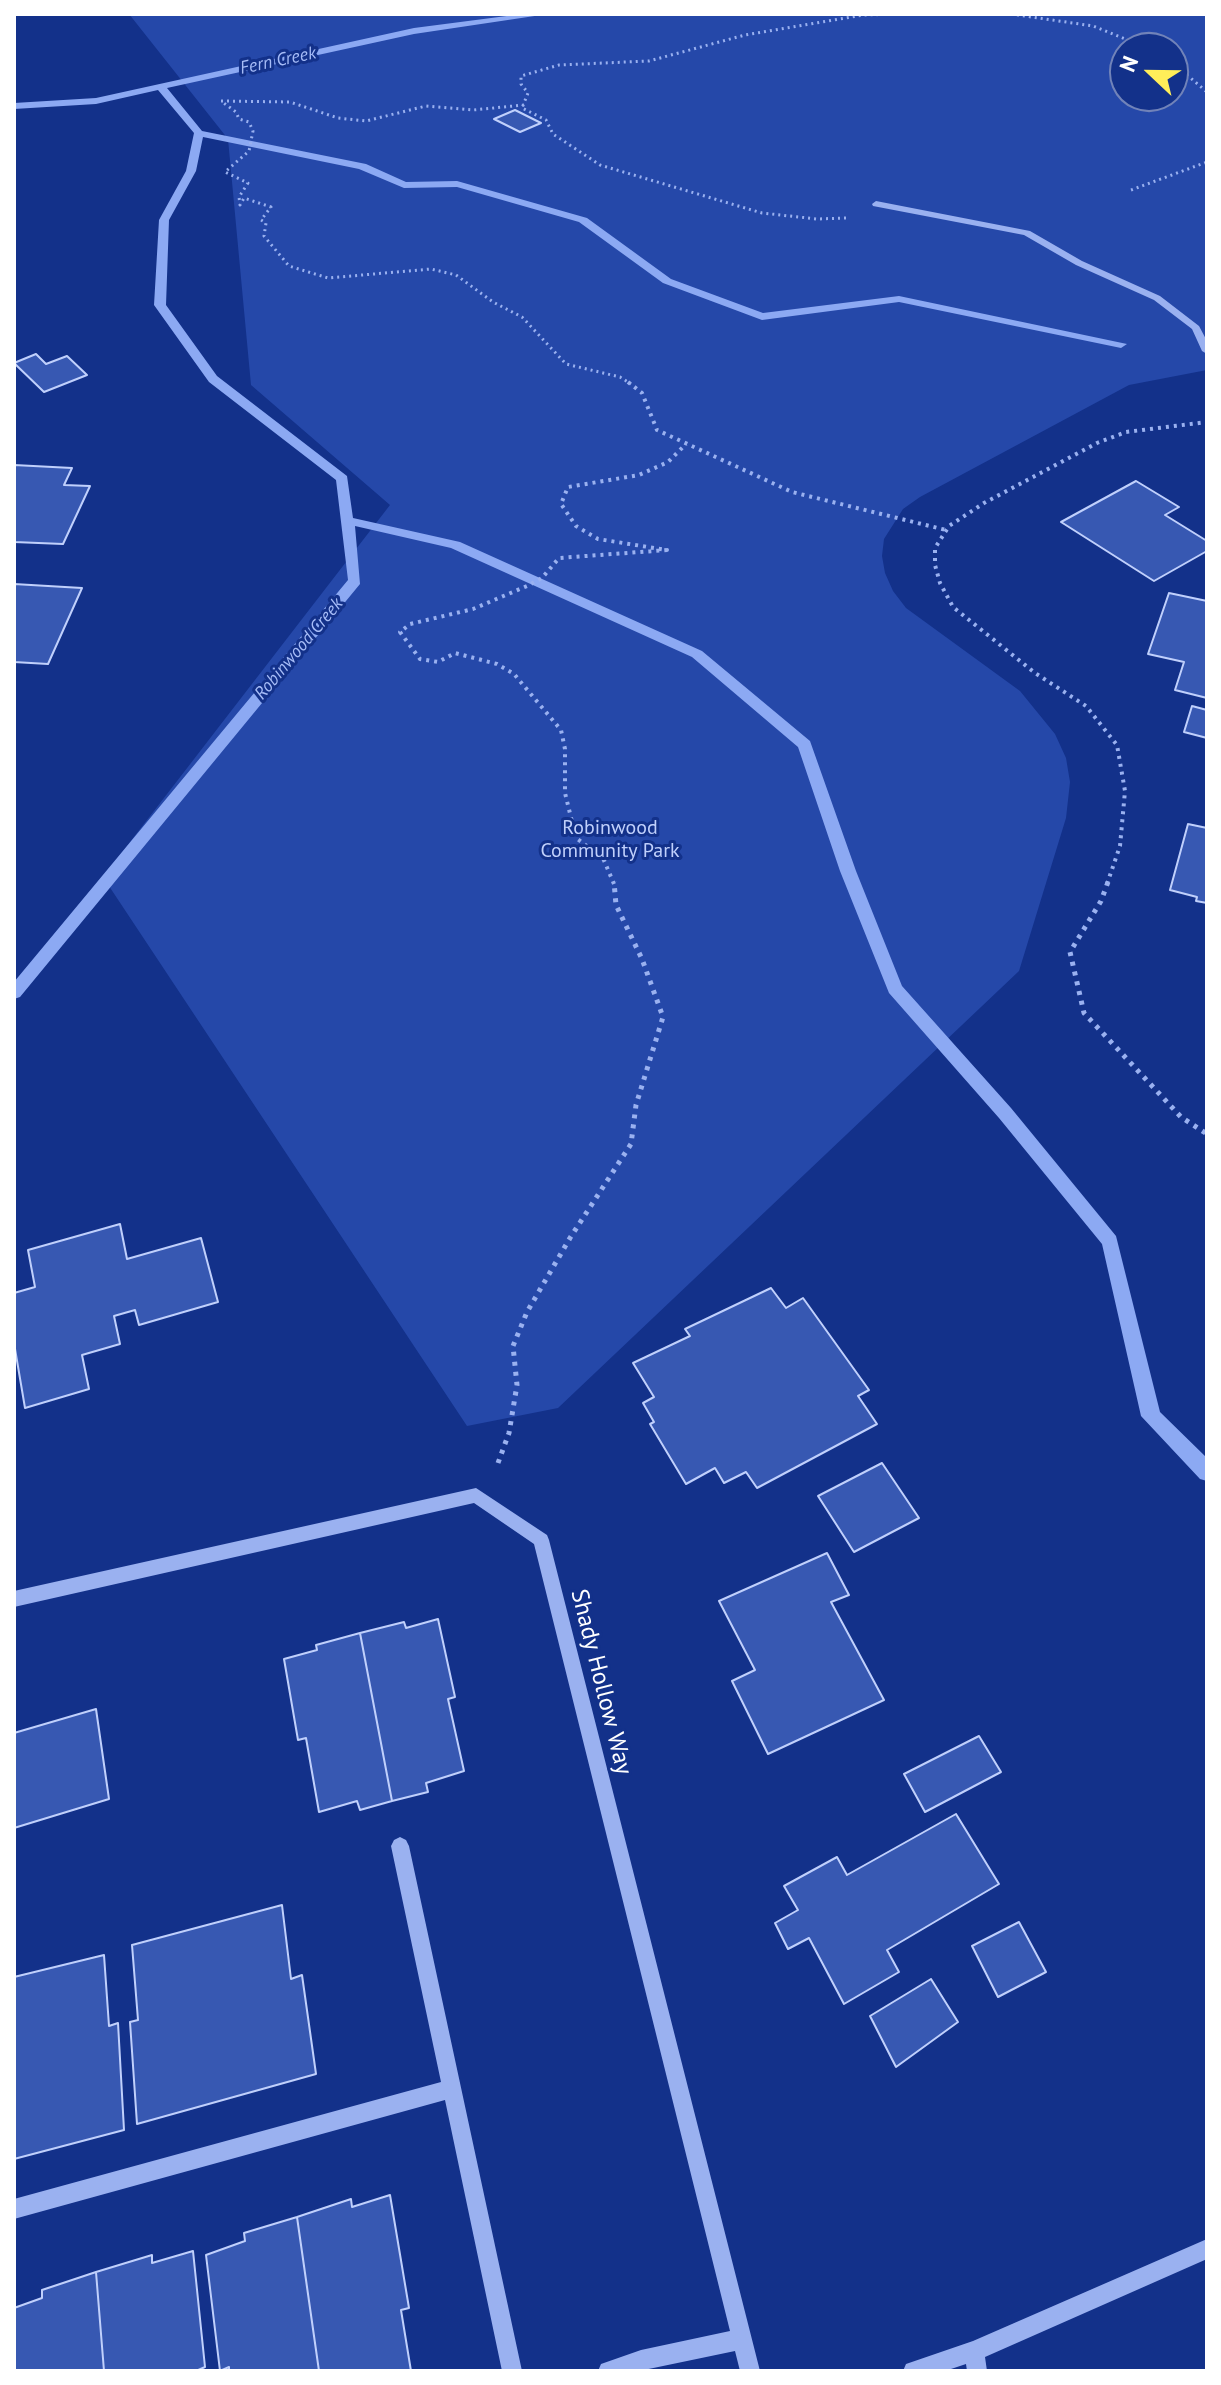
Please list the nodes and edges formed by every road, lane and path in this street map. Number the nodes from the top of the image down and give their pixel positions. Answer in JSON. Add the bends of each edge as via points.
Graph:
{"nodes":[{"id":1,"x":901,"y":14,"type":"edge"},
{"id":2,"x":1011,"y":14,"type":"edge"},
{"id":3,"x":1109,"y":32,"type":"edge"},
{"id":4,"x":1189,"y":77,"type":"edge"},
{"id":5,"x":1207,"y":92,"type":"edge"},
{"id":6,"x":524,"y":105,"type":"junction"},
{"id":7,"x":1207,"y":162,"type":"edge"},
{"id":8,"x":1131,"y":190,"type":"dead end"},
{"id":9,"x":876,"y":204,"type":"joint"},
{"id":10,"x":1207,"y":351,"type":"edge"},
{"id":11,"x":1207,"y":422,"type":"edge"},
{"id":12,"x":686,"y":444,"type":"junction"},
{"id":13,"x":946,"y":530,"type":"junction"},
{"id":14,"x":1207,"y":1134,"type":"edge"},
{"id":15,"x":498,"y":1463,"type":"dead end"},
{"id":16,"x":14,"y":1599,"type":"edge"},
{"id":17,"x":400,"y":1846,"type":"dead end"},
{"id":18,"x":452,"y":2088,"type":"junction"},
{"id":19,"x":14,"y":2209,"type":"edge"},
{"id":20,"x":1207,"y":2249,"type":"edge"},
{"id":21,"x":742,"y":2339,"type":"junction"},
{"id":22,"x":975,"y":2361,"type":"edge"},
{"id":23,"x":512,"y":2371,"type":"edge"},
{"id":24,"x":608,"y":2371,"type":"edge"},
{"id":25,"x":750,"y":2371,"type":"edge"},
{"id":26,"x":913,"y":2371,"type":"edge"}],
"edges":[{"from":1,"to":6,"type":"path","via":[[863,15],[745,35],[649,61],[535,70],[521,76],[528,93]]},
{"from":2,"to":3,"type":"path"},
{"from":4,"to":5,"type":"path"},
{"from":6,"to":9,"type":"path","via":[[546,120],[564,143],[600,165],[674,189],[762,213],[817,219],[872,221]]},
{"from":6,"to":12,"type":"path","via":[[473,110],[426,106],[366,121],[290,102],[221,101],[253,131],[249,151],[225,172],[248,183],[240,205],[244,198],[271,207],[261,220],[266,223],[264,236],[289,266],[328,278],[431,269],[456,275],[522,317],[566,364],[632,385],[649,405],[657,430]]},
{"from":7,"to":8,"type":"path"},
{"from":9,"to":10,"type":"street","via":[[1027,233],[1157,298],[1196,328]]},
{"from":11,"to":13,"type":"path","via":[[1126,432],[1097,443],[984,503]]},
{"from":12,"to":13,"type":"path","via":[[792,492]]},
{"from":12,"to":15,"type":"path","via":[[668,462],[639,475],[568,487],[561,504],[576,526],[598,539],[667,550],[559,558],[527,586],[400,632],[420,659],[438,662],[455,653],[514,674],[561,730],[565,793],[576,838],[609,869],[616,905],[663,1017],[636,1105],[631,1144],[570,1238],[513,1346],[517,1385]]},
{"from":13,"to":14,"type":"path","via":[[935,548],[935,565],[953,607],[1086,706],[1117,745],[1125,791],[1120,846],[1101,901],[1070,952],[1073,967],[1084,1013],[1181,1117]]},
{"from":16,"to":21,"type":"street","name":"Shady Hollow Way","via":[[476,1495],[541,1540]]},
{"from":17,"to":18,"type":"street"},
{"from":18,"to":19,"type":"street"},
{"from":18,"to":23,"type":"street"},
{"from":20,"to":22,"type":"street"},
{"from":21,"to":24,"type":"street"},
{"from":21,"to":25,"type":"street","name":"Shady Hollow Way"},
{"from":22,"to":26,"type":"street"}]}
